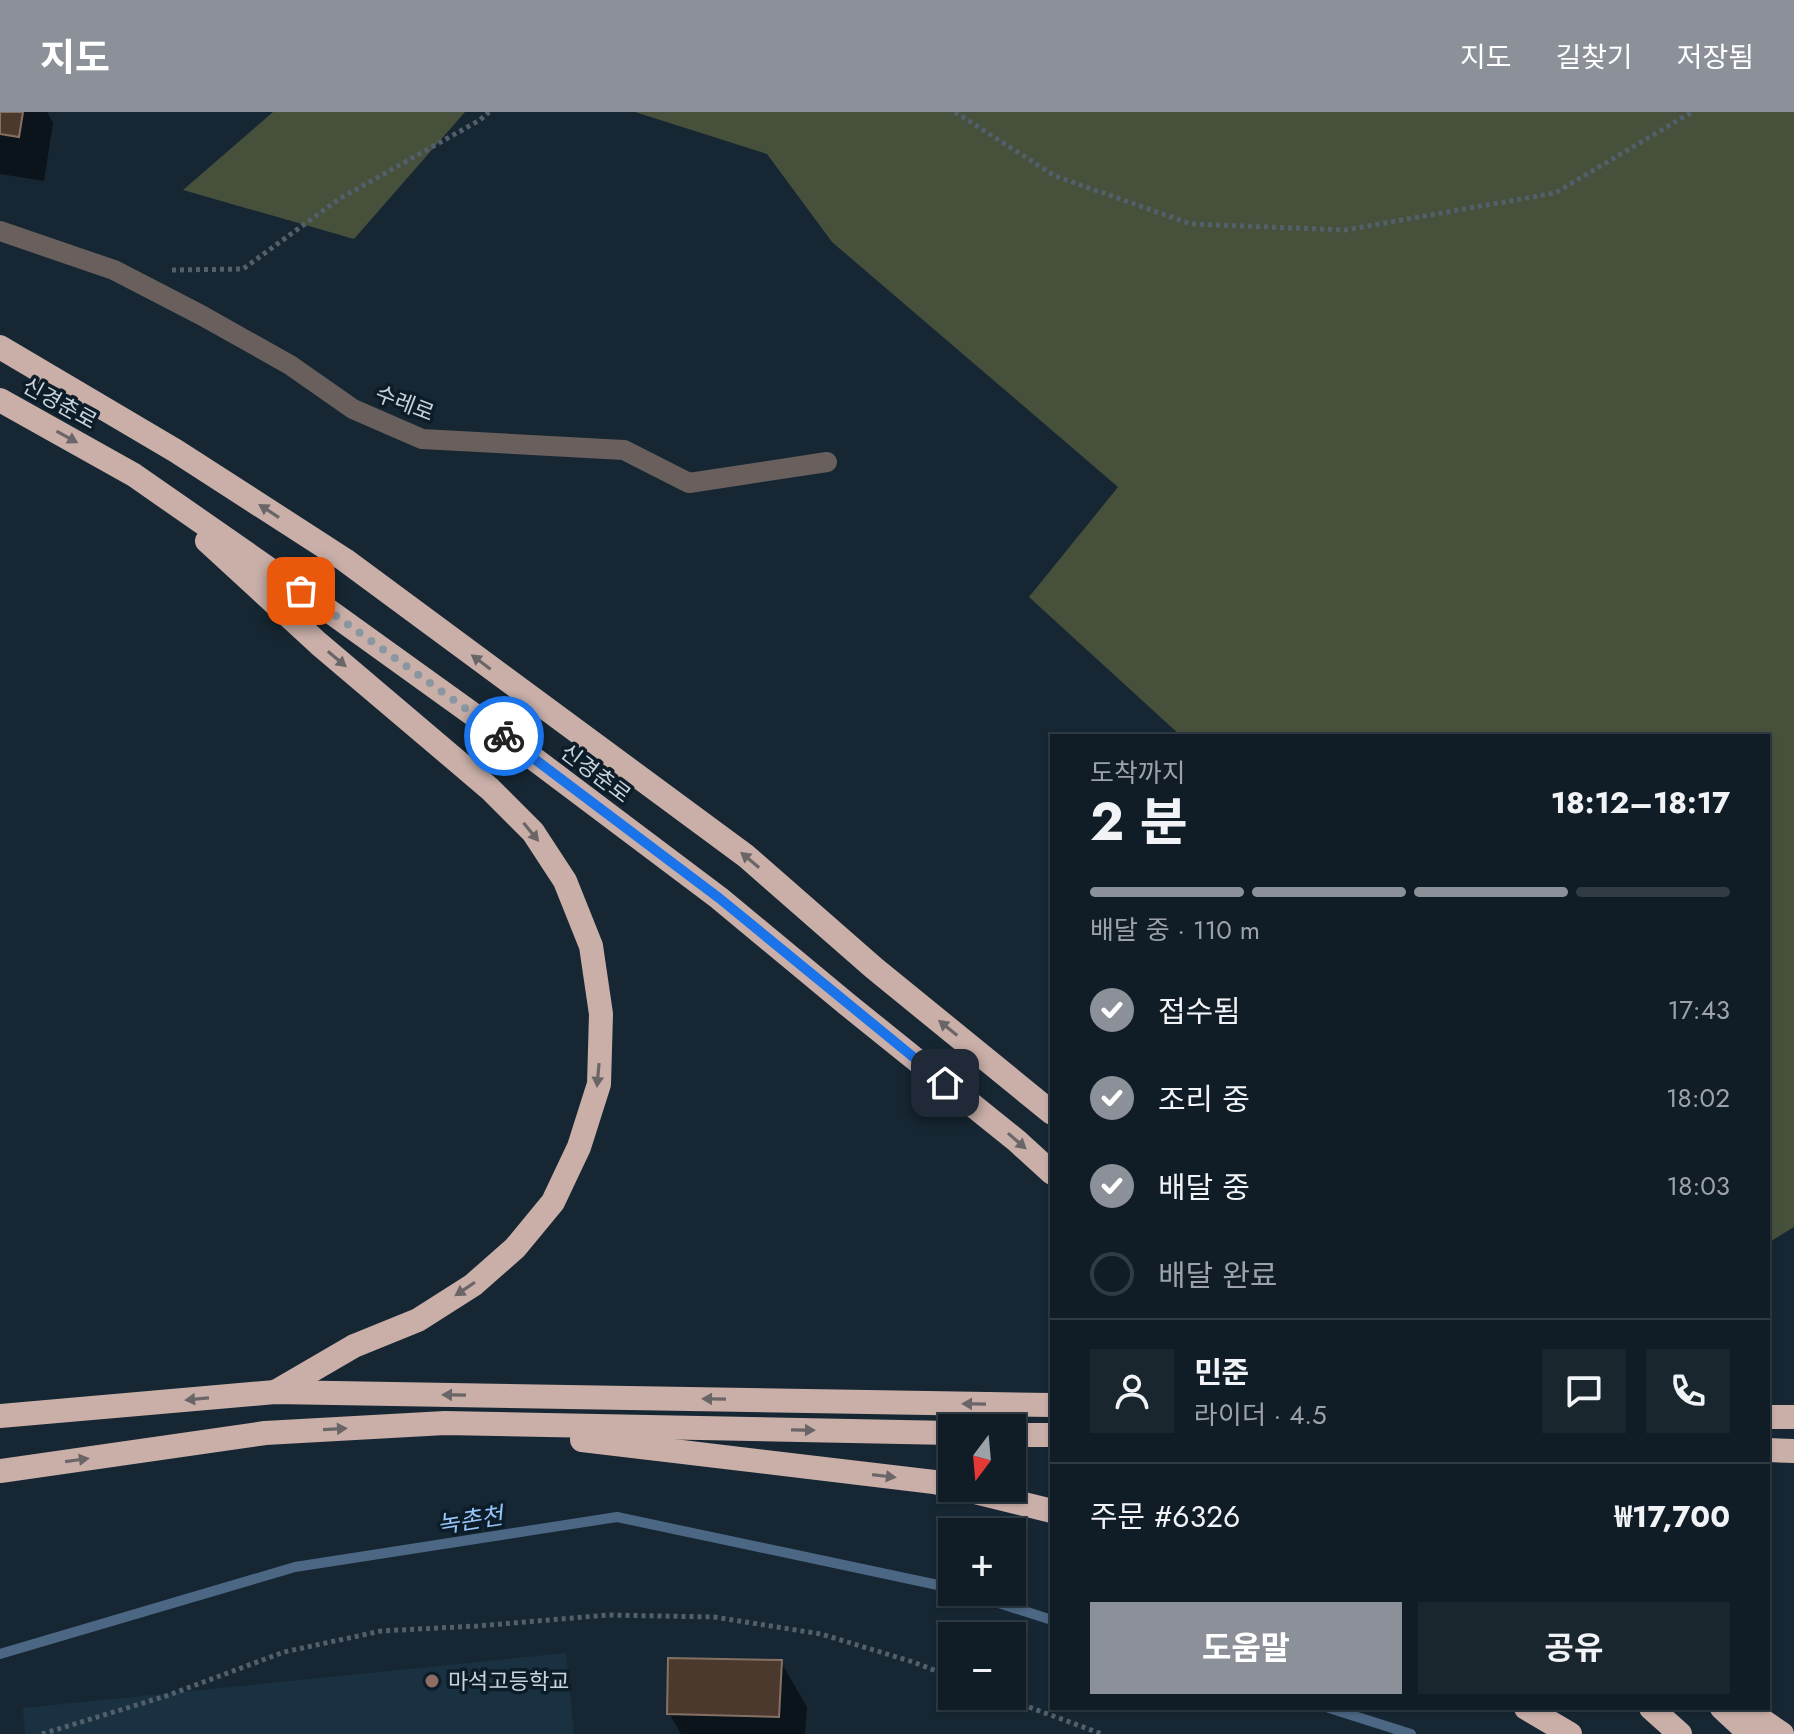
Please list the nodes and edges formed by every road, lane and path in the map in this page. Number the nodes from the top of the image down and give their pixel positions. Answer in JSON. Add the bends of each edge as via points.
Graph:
{"nodes":[{"id":1,"x":489,"y":112,"type":"edge"},
{"id":2,"x":955,"y":112,"type":"edge"},
{"id":3,"x":1692,"y":112,"type":"edge"},
{"id":4,"x":0,"y":231,"type":"edge"},
{"id":5,"x":171,"y":270,"type":"dead end"},
{"id":6,"x":0,"y":347,"type":"edge"},
{"id":7,"x":0,"y":400,"type":"edge"},
{"id":8,"x":827,"y":462,"type":"dead end"},
{"id":9,"x":134,"y":475,"type":"junction"},
{"id":10,"x":1050,"y":1111,"type":"edge"},
{"id":11,"x":1050,"y":1171,"type":"edge"},
{"id":12,"x":275,"y":1392,"type":"junction"},
{"id":13,"x":1050,"y":1405,"type":"edge"},
{"id":14,"x":0,"y":1416,"type":"edge"},
{"id":15,"x":1770,"y":1417,"type":"edge"},
{"id":16,"x":1794,"y":1417,"type":"edge"},
{"id":17,"x":445,"y":1423,"type":"junction"},
{"id":18,"x":938,"y":1433,"type":"edge"},
{"id":19,"x":1026,"y":1435,"type":"edge"},
{"id":20,"x":1050,"y":1435,"type":"edge"},
{"id":21,"x":1770,"y":1450,"type":"edge"},
{"id":22,"x":1794,"y":1451,"type":"edge"},
{"id":23,"x":0,"y":1471,"type":"edge"},
{"id":24,"x":938,"y":1483,"type":"edge"},
{"id":25,"x":1016,"y":1502,"type":"edge"},
{"id":26,"x":1050,"y":1511,"type":"edge"},
{"id":27,"x":938,"y":1672,"type":"edge"},
{"id":28,"x":1026,"y":1706,"type":"edge"},
{"id":29,"x":1529,"y":1710,"type":"edge"},
{"id":30,"x":1653,"y":1710,"type":"edge"},
{"id":31,"x":1724,"y":1710,"type":"edge"},
{"id":32,"x":1747,"y":1710,"type":"edge"},
{"id":33,"x":1679,"y":1732,"type":"edge"},
{"id":34,"x":42,"y":1734,"type":"edge"},
{"id":35,"x":1102,"y":1734,"type":"edge"},
{"id":36,"x":1570,"y":1734,"type":"edge"},
{"id":37,"x":1750,"y":1734,"type":"edge"},
{"id":38,"x":1782,"y":1734,"type":"edge"}],
"edges":[{"from":1,"to":5,"type":"path","via":[[339,199],[243,269]]},
{"from":2,"to":3,"type":"path","via":[[1055,176],[1191,224],[1345,230],[1555,193]]},
{"from":4,"to":8,"type":"street","name":"수레로","via":[[114,270],[290,365],[353,409],[422,439],[624,450],[689,483]]},
{"from":10,"to":6,"type":"highway","name":"신경춘로","one_way":true,"via":[[746,856],[345,560]]},
{"from":7,"to":9,"type":"highway","name":"신경춘로","one_way":true},
{"from":9,"to":11,"type":"highway","name":"신경춘로","one_way":true,"via":[[517,746],[719,898]]},
{"from":9,"to":12,"type":"highway","one_way":true,"via":[[533,832],[565,881],[591,946],[601,1014],[599,1084],[579,1147],[553,1202],[515,1248],[473,1285],[418,1320],[354,1346]]},
{"from":13,"to":12,"type":"highway","one_way":true},
{"from":12,"to":14,"type":"highway","one_way":true},
{"from":15,"to":16,"type":"highway"},
{"from":17,"to":18,"type":"highway","one_way":true},
{"from":23,"to":17,"type":"highway","one_way":true,"via":[[265,1433]]},
{"from":17,"to":24,"type":"highway","one_way":true},
{"from":19,"to":20,"type":"highway"},
{"from":21,"to":22,"type":"highway"},
{"from":25,"to":26,"type":"highway"},
{"from":27,"to":34,"type":"path","via":[[821,1634],[714,1617],[608,1615],[381,1631],[284,1652]]},
{"from":28,"to":35,"type":"path"},
{"from":29,"to":36,"type":"highway"},
{"from":30,"to":33,"type":"highway"},
{"from":31,"to":37,"type":"highway"},
{"from":32,"to":38,"type":"highway"}]}
